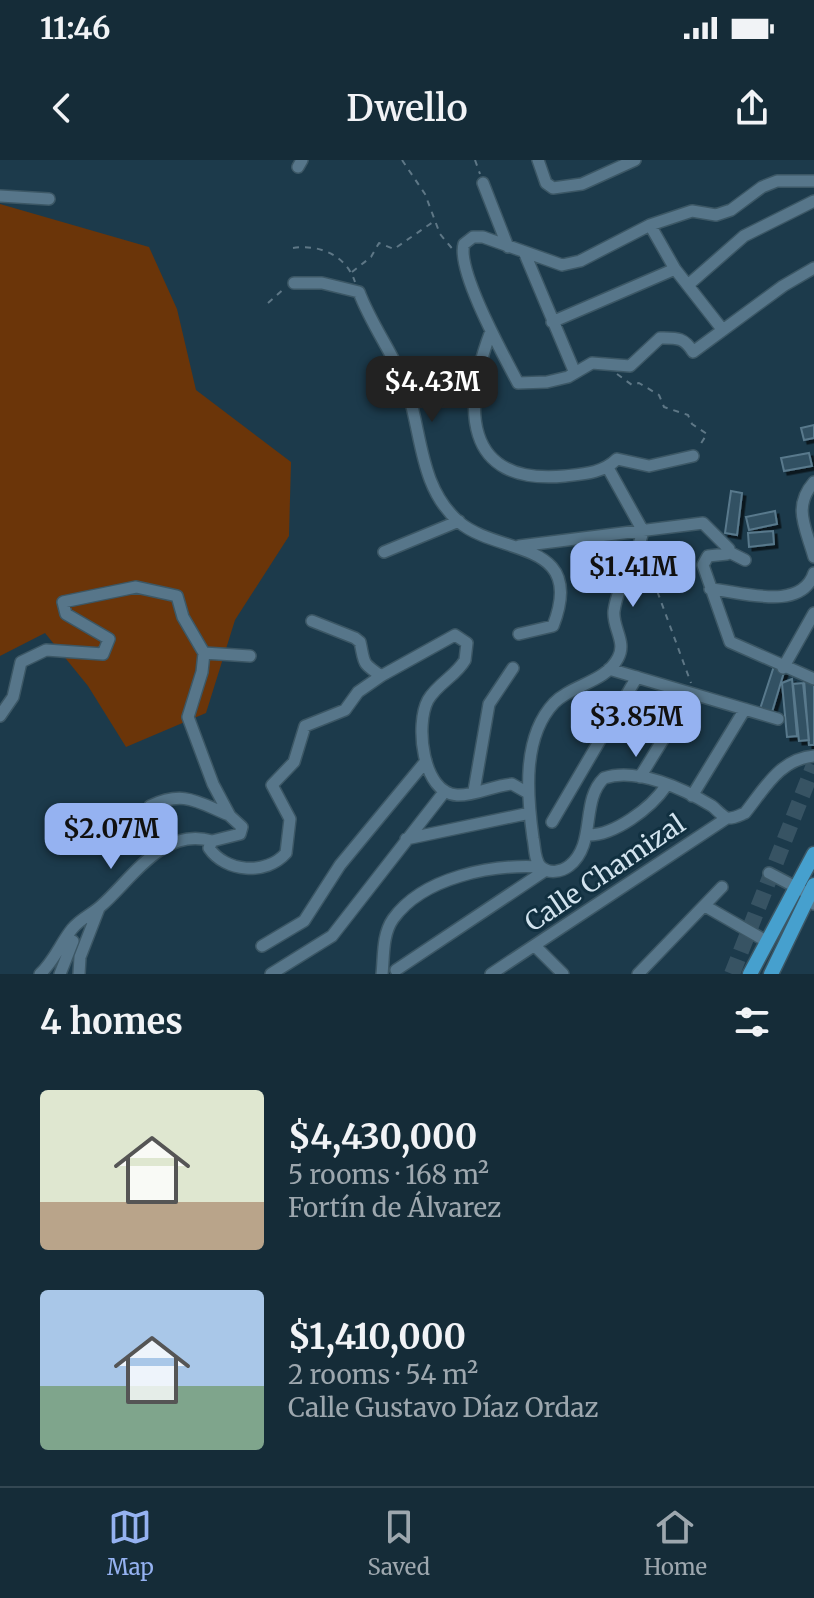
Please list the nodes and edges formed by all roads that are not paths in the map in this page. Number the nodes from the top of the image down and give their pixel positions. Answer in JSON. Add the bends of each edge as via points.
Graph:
{"nodes":[{"id":1,"x":538,"y":160,"type":"edge"},
{"id":2,"x":635,"y":160,"type":"edge"},
{"id":3,"x":814,"y":181,"type":"edge"},
{"id":4,"x":483,"y":183,"type":"road end"},
{"id":5,"x":0,"y":196,"type":"edge"},
{"id":6,"x":49,"y":199,"type":"dead end"},
{"id":7,"x":814,"y":201,"type":"edge"},
{"id":8,"x":650,"y":225,"type":"junction"},
{"id":9,"x":508,"y":247,"type":"junction"},
{"id":10,"x":525,"y":254,"type":"junction"},
{"id":11,"x":814,"y":268,"type":"edge"},
{"id":12,"x":675,"y":269,"type":"junction"},
{"id":13,"x":294,"y":283,"type":"road end"},
{"id":14,"x":688,"y":285,"type":"junction"},
{"id":15,"x":552,"y":322,"type":"junction"},
{"id":16,"x":722,"y":329,"type":"junction"},
{"id":17,"x":491,"y":331,"type":"junction"},
{"id":18,"x":575,"y":373,"type":"junction"},
{"id":19,"x":693,"y":456,"type":"road end"},
{"id":20,"x":608,"y":468,"type":"junction"},
{"id":21,"x":814,"y":482,"type":"edge"},
{"id":22,"x":459,"y":521,"type":"junction"},
{"id":23,"x":643,"y":531,"type":"junction"},
{"id":24,"x":519,"y":546,"type":"junction"},
{"id":25,"x":384,"y":552,"type":"dead end"},
{"id":26,"x":729,"y":552,"type":"junction"},
{"id":27,"x":814,"y":557,"type":"edge"},
{"id":28,"x":745,"y":560,"type":"dead end"},
{"id":29,"x":814,"y":573,"type":"edge"},
{"id":30,"x":710,"y":589,"type":"junction"},
{"id":31,"x":814,"y":613,"type":"edge"},
{"id":32,"x":312,"y":621,"type":"dead end"},
{"id":33,"x":519,"y":634,"type":"dead end"},
{"id":34,"x":204,"y":653,"type":"junction"},
{"id":35,"x":250,"y":656,"type":"dead end"},
{"id":36,"x":513,"y":668,"type":"dead end"},
{"id":37,"x":783,"y":668,"type":"junction"},
{"id":38,"x":609,"y":669,"type":"junction"},
{"id":39,"x":381,"y":676,"type":"junction"},
{"id":40,"x":637,"y":677,"type":"junction"},
{"id":41,"x":814,"y":679,"type":"edge"},
{"id":42,"x":691,"y":694,"type":"junction"},
{"id":43,"x":745,"y":709,"type":"junction"},
{"id":44,"x":0,"y":716,"type":"edge"},
{"id":45,"x":778,"y":719,"type":"dead end"},
{"id":46,"x":814,"y":756,"type":"edge"},
{"id":47,"x":426,"y":761,"type":"junction"},
{"id":48,"x":640,"y":777,"type":"junction"},
{"id":49,"x":666,"y":786,"type":"junction"},
{"id":50,"x":445,"y":791,"type":"junction"},
{"id":51,"x":474,"y":791,"type":"junction"},
{"id":52,"x":528,"y":793,"type":"junction"},
{"id":53,"x":692,"y":796,"type":"junction"},
{"id":54,"x":150,"y":806,"type":"dead end"},
{"id":55,"x":530,"y":813,"type":"junction"},
{"id":56,"x":230,"y":816,"type":"junction"},
{"id":57,"x":727,"y":818,"type":"junction"},
{"id":58,"x":552,"y":822,"type":"dead end"},
{"id":59,"x":587,"y":835,"type":"junction"},
{"id":60,"x":406,"y":839,"type":"junction"},
{"id":61,"x":212,"y":841,"type":"junction"},
{"id":62,"x":814,"y":854,"type":"edge"},
{"id":63,"x":544,"y":868,"type":"junction"},
{"id":64,"x":769,"y":873,"type":"dead end"},
{"id":65,"x":722,"y":887,"type":"dead end"},
{"id":66,"x":808,"y":892,"type":"edge"},
{"id":67,"x":705,"y":906,"type":"junction"},
{"id":68,"x":99,"y":908,"type":"junction"},
{"id":69,"x":82,"y":918,"type":"junction"},
{"id":70,"x":766,"y":941,"type":"junction"},
{"id":71,"x":262,"y":946,"type":"dead end"},
{"id":72,"x":535,"y":946,"type":"junction"},
{"id":73,"x":507,"y":964,"type":"junction"},
{"id":74,"x":396,"y":970,"type":"dead end"},
{"id":75,"x":40,"y":974,"type":"edge"},
{"id":76,"x":60,"y":974,"type":"edge"},
{"id":77,"x":79,"y":974,"type":"edge"},
{"id":78,"x":271,"y":974,"type":"edge"},
{"id":79,"x":382,"y":974,"type":"edge"},
{"id":80,"x":491,"y":974,"type":"edge"},
{"id":81,"x":520,"y":974,"type":"edge"},
{"id":82,"x":563,"y":974,"type":"edge"},
{"id":83,"x":638,"y":974,"type":"edge"},
{"id":84,"x":750,"y":974,"type":"edge"},
{"id":85,"x":771,"y":974,"type":"edge"}],
"edges":[{"from":1,"to":2,"type":"street","via":[[553,188],[582,184]]},
{"from":3,"to":8,"type":"street","via":[[777,181],[731,210],[716,215],[692,211]]},
{"from":4,"to":9,"type":"street"},
{"from":5,"to":6,"type":"street"},
{"from":7,"to":14,"type":"street","via":[[744,236]]},
{"from":8,"to":10,"type":"street","via":[[571,263]]},
{"from":8,"to":12,"type":"street"},
{"from":9,"to":10,"type":"street"},
{"from":9,"to":17,"type":"street","via":[[483,237],[464,244],[462,258]]},
{"from":10,"to":15,"type":"street"},
{"from":11,"to":16,"type":"street"},
{"from":12,"to":14,"type":"street"},
{"from":12,"to":15,"type":"street"},
{"from":13,"to":22,"type":"street","via":[[359,292],[407,390],[425,470]]},
{"from":14,"to":16,"type":"street"},
{"from":15,"to":18,"type":"street"},
{"from":16,"to":18,"type":"street","via":[[693,352],[679,338],[660,338],[630,366],[592,363]]},
{"from":17,"to":18,"type":"street","via":[[518,383],[547,382]]},
{"from":17,"to":20,"type":"street","via":[[481,357],[474,424],[491,459],[539,479]]},
{"from":19,"to":20,"type":"street","via":[[649,466],[617,459]]},
{"from":20,"to":23,"type":"street"},
{"from":21,"to":27,"type":"street","via":[[800,512]]},
{"from":22,"to":24,"type":"street"},
{"from":22,"to":25,"type":"street"},
{"from":23,"to":24,"type":"street"},
{"from":23,"to":26,"type":"street","via":[[703,523],[722,538]]},
{"from":23,"to":38,"type":"street","via":[[614,609],[621,649]]},
{"from":24,"to":33,"type":"street","via":[[546,560],[559,585],[553,626]]},
{"from":26,"to":28,"type":"street"},
{"from":26,"to":30,"type":"street","via":[[704,559]]},
{"from":29,"to":30,"type":"street","via":[[802,590],[788,597]]},
{"from":30,"to":37,"type":"street","via":[[730,642]]},
{"from":31,"to":37,"type":"street"},
{"from":32,"to":39,"type":"street","via":[[355,638],[361,659]]},
{"from":34,"to":35,"type":"street"},
{"from":34,"to":44,"type":"street","via":[[177,596],[136,587],[68,600],[62,605],[66,614],[103,633],[108,648],[94,655],[46,650],[21,662],[13,697]]},
{"from":34,"to":56,"type":"street","via":[[188,717]]},
{"from":36,"to":51,"type":"street","via":[[489,704]]},
{"from":37,"to":41,"type":"street"},
{"from":38,"to":40,"type":"street"},
{"from":38,"to":52,"type":"street","via":[[551,707],[534,741]]},
{"from":39,"to":47,"type":"street","via":[[448,637],[461,636],[467,643],[460,669],[434,692],[424,711]]},
{"from":39,"to":61,"type":"street","via":[[358,692],[345,710],[305,726],[294,762],[272,785],[290,819],[286,853],[280,860],[236,868],[216,858],[209,848]]},
{"from":40,"to":42,"type":"street"},
{"from":40,"to":58,"type":"street"},
{"from":42,"to":43,"type":"street"},
{"from":42,"to":48,"type":"street"},
{"from":43,"to":45,"type":"street"},
{"from":43,"to":53,"type":"street"},
{"from":46,"to":57,"type":"street","name":"Calle Chamizal","via":[[792,760],[745,813]]},
{"from":47,"to":50,"type":"street"},
{"from":47,"to":71,"type":"street","via":[[340,865],[304,921]]},
{"from":48,"to":49,"type":"street"},
{"from":48,"to":59,"type":"street","via":[[614,775],[598,785]]},
{"from":49,"to":53,"type":"street"},
{"from":49,"to":59,"type":"street","via":[[610,831]]},
{"from":50,"to":51,"type":"street"},
{"from":50,"to":60,"type":"street"},
{"from":51,"to":52,"type":"street","via":[[512,784]]},
{"from":52,"to":55,"type":"street"},
{"from":53,"to":57,"type":"street"},
{"from":54,"to":56,"type":"street","via":[[186,797]]},
{"from":55,"to":60,"type":"street"},
{"from":55,"to":63,"type":"street"},
{"from":56,"to":61,"type":"street","via":[[238,820],[240,834]]},
{"from":57,"to":72,"type":"street","name":"Calle Chamizal"},
{"from":59,"to":63,"type":"street","via":[[570,866],[560,871]]},
{"from":60,"to":78,"type":"street","via":[[332,936]]},
{"from":61,"to":68,"type":"street","via":[[185,839],[161,850]]},
{"from":62,"to":66,"type":"main road"},
{"from":63,"to":74,"type":"street"},
{"from":63,"to":79,"type":"street","via":[[458,877],[420,894],[392,920],[384,938]]},
{"from":64,"to":66,"type":"street"},
{"from":65,"to":67,"type":"street"},
{"from":66,"to":70,"type":"main road"},
{"from":66,"to":85,"type":"main road"},
{"from":67,"to":70,"type":"street"},
{"from":67,"to":83,"type":"street"},
{"from":68,"to":69,"type":"street"},
{"from":68,"to":77,"type":"street"},
{"from":69,"to":75,"type":"street"},
{"from":69,"to":76,"type":"street"},
{"from":70,"to":84,"type":"main road"},
{"from":72,"to":73,"type":"street","name":"Calle Chamizal"},
{"from":72,"to":82,"type":"street"},
{"from":73,"to":80,"type":"street","name":"Calle Chamizal"},
{"from":73,"to":81,"type":"street","name":"Calle Chamizal"}]}
